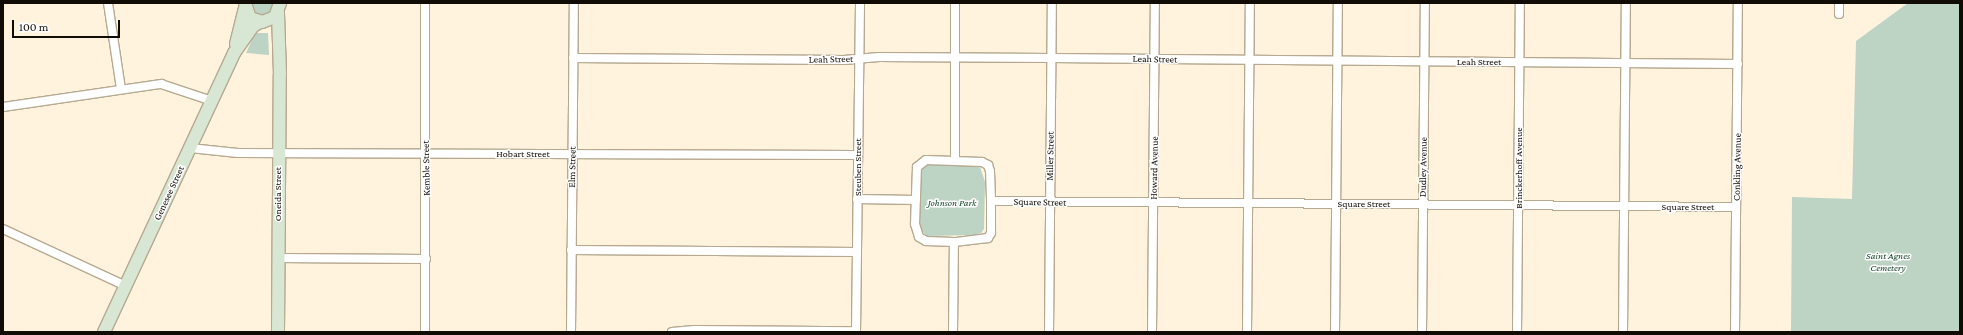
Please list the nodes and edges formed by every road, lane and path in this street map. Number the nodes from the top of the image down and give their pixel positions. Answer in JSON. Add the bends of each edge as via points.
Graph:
{"nodes":[{"id":1,"x":108,"y":3,"type":"edge"},
{"id":2,"x":289,"y":3,"type":"edge"},
{"id":3,"x":425,"y":3,"type":"edge"},
{"id":4,"x":574,"y":3,"type":"edge"},
{"id":5,"x":860,"y":3,"type":"edge"},
{"id":6,"x":955,"y":3,"type":"edge"},
{"id":7,"x":1052,"y":3,"type":"edge"},
{"id":8,"x":1155,"y":3,"type":"edge"},
{"id":9,"x":1250,"y":3,"type":"edge"},
{"id":10,"x":1338,"y":3,"type":"edge"},
{"id":11,"x":1425,"y":3,"type":"edge"},
{"id":12,"x":1520,"y":3,"type":"edge"},
{"id":13,"x":1626,"y":3,"type":"edge"},
{"id":14,"x":1738,"y":3,"type":"edge"},
{"id":15,"x":1839,"y":3,"type":"edge"},
{"id":16,"x":245,"y":6,"type":"edge"},
{"id":17,"x":279,"y":9,"type":"edge"},
{"id":18,"x":1839,"y":14,"type":"dead end"},
{"id":19,"x":261,"y":22,"type":"junction"},
{"id":20,"x":234,"y":53,"type":"junction"},
{"id":21,"x":280,"y":57,"type":"junction"},
{"id":22,"x":573,"y":58,"type":"junction"},
{"id":23,"x":956,"y":58,"type":"junction"},
{"id":24,"x":1051,"y":58,"type":"junction"},
{"id":25,"x":859,"y":59,"type":"junction"},
{"id":26,"x":1154,"y":60,"type":"junction"},
{"id":27,"x":1249,"y":60,"type":"junction"},
{"id":28,"x":1337,"y":61,"type":"junction"},
{"id":29,"x":1424,"y":62,"type":"junction"},
{"id":30,"x":1519,"y":62,"type":"junction"},
{"id":31,"x":1625,"y":64,"type":"junction"},
{"id":32,"x":1738,"y":64,"type":"junction"},
{"id":33,"x":121,"y":88,"type":"junction"},
{"id":34,"x":212,"y":101,"type":"junction"},
{"id":35,"x":3,"y":107,"type":"edge"},
{"id":36,"x":190,"y":148,"type":"junction"},
{"id":37,"x":278,"y":153,"type":"junction"},
{"id":38,"x":425,"y":153,"type":"junction"},
{"id":39,"x":572,"y":154,"type":"junction"},
{"id":40,"x":858,"y":155,"type":"junction"},
{"id":41,"x":955,"y":161,"type":"junction"},
{"id":42,"x":857,"y":200,"type":"junction"},
{"id":43,"x":916,"y":200,"type":"junction"},
{"id":44,"x":991,"y":201,"type":"junction"},
{"id":45,"x":1050,"y":202,"type":"junction"},
{"id":46,"x":1154,"y":202,"type":"junction"},
{"id":47,"x":1248,"y":203,"type":"junction"},
{"id":48,"x":1336,"y":204,"type":"junction"},
{"id":49,"x":1423,"y":204,"type":"junction"},
{"id":50,"x":1518,"y":205,"type":"junction"},
{"id":51,"x":1624,"y":207,"type":"junction"},
{"id":52,"x":1736,"y":207,"type":"junction"},
{"id":53,"x":3,"y":229,"type":"edge"},
{"id":54,"x":954,"y":242,"type":"junction"},
{"id":55,"x":571,"y":250,"type":"junction"},
{"id":56,"x":857,"y":252,"type":"junction"},
{"id":57,"x":278,"y":258,"type":"junction"},
{"id":58,"x":426,"y":259,"type":"junction"},
{"id":59,"x":126,"y":286,"type":"junction"},
{"id":60,"x":104,"y":332,"type":"edge"},
{"id":61,"x":278,"y":332,"type":"edge"},
{"id":62,"x":425,"y":332,"type":"edge"},
{"id":63,"x":571,"y":332,"type":"edge"},
{"id":64,"x":672,"y":332,"type":"edge"},
{"id":65,"x":856,"y":332,"type":"edge"},
{"id":66,"x":953,"y":332,"type":"edge"},
{"id":67,"x":1049,"y":332,"type":"edge"},
{"id":68,"x":1152,"y":332,"type":"edge"},
{"id":69,"x":1247,"y":332,"type":"edge"},
{"id":70,"x":1335,"y":332,"type":"edge"},
{"id":71,"x":1422,"y":332,"type":"edge"},
{"id":72,"x":1517,"y":332,"type":"edge"},
{"id":73,"x":1623,"y":332,"type":"edge"},
{"id":74,"x":1735,"y":332,"type":"edge"}],
"edges":[{"from":1,"to":33,"type":"street"},
{"from":2,"to":17,"type":"main road","name":"Genesee Street"},
{"from":3,"to":38,"type":"street","name":"Kemble Street"},
{"from":4,"to":22,"type":"street","name":"Elm Street"},
{"from":5,"to":25,"type":"street","name":"Steuben Street"},
{"from":6,"to":23,"type":"street"},
{"from":7,"to":24,"type":"street","name":"Miller Street"},
{"from":8,"to":26,"type":"street","name":"Howard Avenue"},
{"from":9,"to":27,"type":"street"},
{"from":10,"to":28,"type":"street"},
{"from":11,"to":29,"type":"street","name":"Dudley Avenue"},
{"from":12,"to":30,"type":"street","name":"Brinckerhoff Avenue"},
{"from":13,"to":31,"type":"street"},
{"from":14,"to":32,"type":"street","name":"Conkling Avenue"},
{"from":15,"to":18,"type":"street"},
{"from":16,"to":19,"type":"main road","name":"Oneida Street","via":[[250,18]]},
{"from":16,"to":20,"type":"main road","name":"Genesee Street"},
{"from":17,"to":19,"type":"main road","name":"Genesee Street","via":[[271,20]]},
{"from":17,"to":21,"type":"main road","name":"Oneida Street"},
{"from":19,"to":20,"type":"main road","name":"Genesee Street","via":[[252,26]]},
{"from":19,"to":21,"type":"main road","name":"Oneida Street","via":[[270,27]]},
{"from":20,"to":34,"type":"main road","name":"Genesee Street"},
{"from":21,"to":37,"type":"main road","name":"Oneida Street"},
{"from":22,"to":25,"type":"street","name":"Leah Street"},
{"from":22,"to":39,"type":"street","name":"Elm Street"},
{"from":23,"to":24,"type":"street","name":"Leah Street"},
{"from":23,"to":25,"type":"street","name":"Leah Street"},
{"from":23,"to":41,"type":"street"},
{"from":24,"to":26,"type":"street","name":"Leah Street"},
{"from":24,"to":45,"type":"street","name":"Miller Street"},
{"from":25,"to":40,"type":"street","name":"Steuben Street"},
{"from":26,"to":27,"type":"street","name":"Leah Street"},
{"from":26,"to":46,"type":"street","name":"Howard Avenue"},
{"from":27,"to":28,"type":"street","name":"Leah Street"},
{"from":27,"to":47,"type":"street"},
{"from":28,"to":29,"type":"street","name":"Leah Street"},
{"from":28,"to":48,"type":"street"},
{"from":29,"to":30,"type":"street","name":"Leah Street"},
{"from":29,"to":49,"type":"street","name":"Dudley Avenue"},
{"from":30,"to":31,"type":"street","name":"Leah Street"},
{"from":30,"to":50,"type":"street","name":"Brinckerhoff Avenue"},
{"from":31,"to":32,"type":"street","name":"Leah Street"},
{"from":31,"to":51,"type":"street"},
{"from":32,"to":52,"type":"street","name":"Conkling Avenue"},
{"from":33,"to":34,"type":"street","via":[[166,84]]},
{"from":33,"to":35,"type":"street"},
{"from":34,"to":36,"type":"main road","name":"Genesee Street"},
{"from":36,"to":37,"type":"street","name":"Hobart Street","via":[[213,152]]},
{"from":36,"to":59,"type":"main road","name":"Genesee Street"},
{"from":37,"to":38,"type":"street","name":"Hobart Street"},
{"from":37,"to":57,"type":"main road","name":"Oneida Street"},
{"from":38,"to":39,"type":"street","name":"Hobart Street"},
{"from":38,"to":58,"type":"street","name":"Kemble Street"},
{"from":39,"to":40,"type":"street","name":"Hobart Street"},
{"from":39,"to":55,"type":"street","name":"Elm Street"},
{"from":40,"to":42,"type":"street","name":"Steuben Street"},
{"from":41,"to":43,"type":"street","via":[[926,160],[918,164]]},
{"from":41,"to":44,"type":"street","via":[[982,162],[988,165]]},
{"from":42,"to":43,"type":"street"},
{"from":42,"to":56,"type":"street","name":"Steuben Street"},
{"from":43,"to":54,"type":"street","via":[[919,237],[926,241]]},
{"from":44,"to":45,"type":"street","name":"Square Street"},
{"from":44,"to":54,"type":"street","via":[[991,233],[988,238]]},
{"from":45,"to":46,"type":"street","name":"Square Street"},
{"from":45,"to":67,"type":"street","name":"Miller Street"},
{"from":46,"to":47,"type":"street","name":"Square Street"},
{"from":46,"to":68,"type":"street","name":"Howard Avenue"},
{"from":47,"to":48,"type":"street","name":"Square Street"},
{"from":47,"to":69,"type":"street"},
{"from":48,"to":49,"type":"street","name":"Square Street"},
{"from":48,"to":70,"type":"street"},
{"from":49,"to":50,"type":"street","name":"Square Street"},
{"from":49,"to":71,"type":"street","name":"Dudley Avenue"},
{"from":50,"to":51,"type":"street","name":"Square Street"},
{"from":50,"to":72,"type":"street","name":"Brinckerhoff Avenue"},
{"from":51,"to":52,"type":"street","name":"Square Street"},
{"from":51,"to":73,"type":"street"},
{"from":52,"to":74,"type":"street","name":"Conkling Avenue"},
{"from":53,"to":59,"type":"street"},
{"from":54,"to":66,"type":"street"},
{"from":55,"to":56,"type":"street"},
{"from":55,"to":63,"type":"street","name":"Elm Street"},
{"from":56,"to":65,"type":"street","name":"Steuben Street"},
{"from":57,"to":58,"type":"street"},
{"from":57,"to":61,"type":"main road","name":"Oneida Street"},
{"from":58,"to":62,"type":"street","name":"Kemble Street"},
{"from":59,"to":60,"type":"main road","name":"Genesee Street"},
{"from":64,"to":65,"type":"street"}]}
